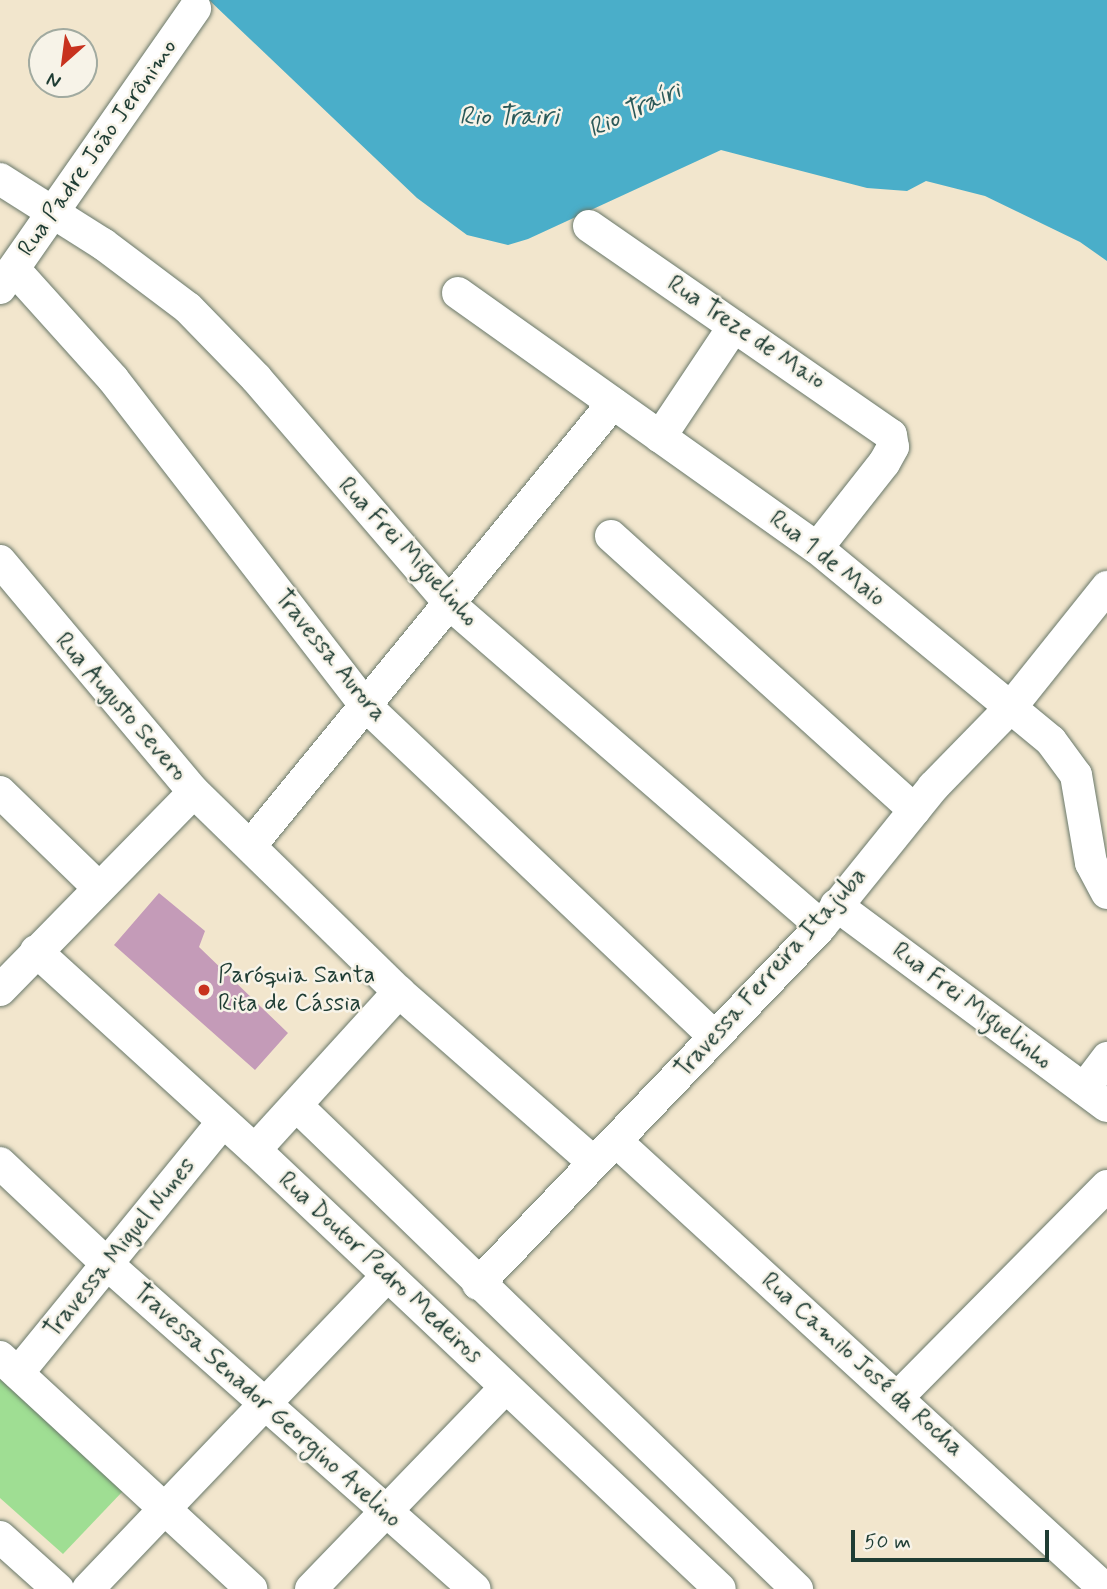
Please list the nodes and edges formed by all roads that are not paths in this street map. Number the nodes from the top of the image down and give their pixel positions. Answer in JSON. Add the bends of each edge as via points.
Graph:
{"nodes":[{"id":1,"x":195,"y":8,"type":"dead end"},
{"id":2,"x":0,"y":179,"type":"edge"},
{"id":3,"x":52,"y":214,"type":"junction"},
{"id":4,"x":589,"y":226,"type":"dead end"},
{"id":5,"x":7,"y":278,"type":"edge"},
{"id":6,"x":458,"y":293,"type":"dead end"},
{"id":7,"x":734,"y":326,"type":"junction"},
{"id":8,"x":613,"y":404,"type":"junction"},
{"id":9,"x":660,"y":437,"type":"junction"},
{"id":10,"x":611,"y":536,"type":"dead end"},
{"id":11,"x":817,"y":548,"type":"junction"},
{"id":12,"x":0,"y":561,"type":"edge"},
{"id":13,"x":1107,"y":586,"type":"edge"},
{"id":14,"x":452,"y":606,"type":"junction"},
{"id":15,"x":366,"y":706,"type":"junction"},
{"id":16,"x":1011,"y":706,"type":"junction"},
{"id":17,"x":0,"y":792,"type":"edge"},
{"id":18,"x":194,"y":792,"type":"junction"},
{"id":19,"x":914,"y":810,"type":"junction"},
{"id":20,"x":251,"y":845,"type":"junction"},
{"id":21,"x":98,"y":887,"type":"junction"},
{"id":22,"x":1107,"y":893,"type":"edge"},
{"id":23,"x":828,"y":915,"type":"junction"},
{"id":24,"x":36,"y":951,"type":"junction"},
{"id":25,"x":0,"y":990,"type":"edge"},
{"id":26,"x":399,"y":992,"type":"junction"},
{"id":27,"x":715,"y":1037,"type":"junction"},
{"id":28,"x":1107,"y":1058,"type":"edge"},
{"id":29,"x":1095,"y":1098,"type":"edge"},
{"id":30,"x":298,"y":1107,"type":"junction"},
{"id":31,"x":223,"y":1122,"type":"junction"},
{"id":32,"x":617,"y":1142,"type":"junction"},
{"id":33,"x":255,"y":1150,"type":"junction"},
{"id":34,"x":0,"y":1163,"type":"edge"},
{"id":35,"x":594,"y":1163,"type":"junction"},
{"id":36,"x":1107,"y":1186,"type":"edge"},
{"id":37,"x":106,"y":1263,"type":"junction"},
{"id":38,"x":388,"y":1275,"type":"junction"},
{"id":39,"x":478,"y":1284,"type":"junction"},
{"id":40,"x":9,"y":1365,"type":"edge"},
{"id":41,"x":505,"y":1388,"type":"junction"},
{"id":42,"x":898,"y":1398,"type":"junction"},
{"id":43,"x":266,"y":1404,"type":"junction"},
{"id":44,"x":167,"y":1507,"type":"junction"},
{"id":45,"x":386,"y":1512,"type":"junction"},
{"id":46,"x":0,"y":1537,"type":"edge"},
{"id":47,"x":58,"y":1589,"type":"edge"},
{"id":48,"x":89,"y":1589,"type":"edge"},
{"id":49,"x":251,"y":1589,"type":"edge"},
{"id":50,"x":311,"y":1589,"type":"edge"},
{"id":51,"x":475,"y":1589,"type":"edge"},
{"id":52,"x":720,"y":1589,"type":"edge"},
{"id":53,"x":797,"y":1589,"type":"edge"},
{"id":54,"x":1105,"y":1589,"type":"edge"}],
"edges":[{"from":1,"to":3,"type":"street","name":"Rua Padre João Jerônimo"},
{"from":2,"to":3,"type":"street","name":"Rua Frei Miguelinho"},
{"from":3,"to":5,"type":"street","name":"Rua Padre João Jerônimo"},
{"from":3,"to":14,"type":"street","name":"Rua Frei Miguelinho","via":[[152,277],[224,343]]},
{"from":4,"to":7,"type":"street","name":"Rua Treze de Maio"},
{"from":5,"to":15,"type":"street","name":"Travessa Aurora","via":[[113,379]]},
{"from":6,"to":8,"type":"street","name":"Rua 1 de Maio"},
{"from":7,"to":9,"type":"street"},
{"from":7,"to":11,"type":"street","name":"Rua Treze de Maio","via":[[891,435],[893,447]]},
{"from":8,"to":9,"type":"street","name":"Rua 1 de Maio"},
{"from":8,"to":14,"type":"street"},
{"from":9,"to":11,"type":"street","name":"Rua 1 de Maio"},
{"from":10,"to":19,"type":"street"},
{"from":11,"to":16,"type":"street","name":"Rua 1 de Maio"},
{"from":12,"to":18,"type":"street","name":"Rua Augusto Severo"},
{"from":13,"to":16,"type":"street","name":"Travessa Ferreira Itajuba"},
{"from":14,"to":15,"type":"street"},
{"from":14,"to":23,"type":"street","name":"Rua Frei Miguelinho"},
{"from":15,"to":20,"type":"street"},
{"from":15,"to":27,"type":"street","name":"Travessa Aurora"},
{"from":16,"to":19,"type":"street","name":"Travessa Ferreira Itajuba"},
{"from":16,"to":22,"type":"street","name":"Rua 1 de Maio","via":[[1070,763],[1079,788],[1091,863]]},
{"from":17,"to":21,"type":"street"},
{"from":18,"to":20,"type":"street","name":"Rua Augusto Severo"},
{"from":18,"to":21,"type":"street"},
{"from":19,"to":23,"type":"street","name":"Travessa Ferreira Itajuba"},
{"from":20,"to":26,"type":"street","name":"Rua Augusto Severo"},
{"from":21,"to":24,"type":"street"},
{"from":23,"to":27,"type":"street","name":"Travessa Ferreira Itajuba"},
{"from":23,"to":29,"type":"street","name":"Rua Frei Miguelinho"},
{"from":24,"to":25,"type":"street"},
{"from":24,"to":31,"type":"street","name":"Rua Doutor Pedro Medeiros"},
{"from":26,"to":30,"type":"street"},
{"from":26,"to":35,"type":"street","name":"Rua Augusto Severo"},
{"from":27,"to":32,"type":"street","name":"Travessa Ferreira Itajuba"},
{"from":28,"to":29,"type":"street"},
{"from":30,"to":33,"type":"street"},
{"from":30,"to":39,"type":"street"},
{"from":31,"to":33,"type":"street","name":"Rua Doutor Pedro Medeiros"},
{"from":31,"to":37,"type":"street","name":"Travessa Miguel Nunes"},
{"from":32,"to":35,"type":"street","name":"Travessa Ferreira Itajuba"},
{"from":32,"to":42,"type":"street","name":"Rua Camilo José da Rocha"},
{"from":33,"to":38,"type":"street","name":"Rua Doutor Pedro Medeiros"},
{"from":34,"to":37,"type":"street","name":"Travessa Senador Georgino Avelino"},
{"from":35,"to":39,"type":"street","name":"Travessa Ferreira Itajuba"},
{"from":36,"to":42,"type":"street"},
{"from":37,"to":40,"type":"street","name":"Travessa Miguel Nunes"},
{"from":37,"to":43,"type":"street","name":"Travessa Senador Georgino Avelino"},
{"from":38,"to":41,"type":"street","name":"Rua Doutor Pedro Medeiros"},
{"from":38,"to":43,"type":"street"},
{"from":39,"to":53,"type":"street"},
{"from":40,"to":44,"type":"street"},
{"from":41,"to":45,"type":"street"},
{"from":41,"to":52,"type":"street","name":"Rua Doutor Pedro Medeiros"},
{"from":42,"to":54,"type":"street","name":"Rua Camilo José da Rocha"},
{"from":43,"to":44,"type":"street"},
{"from":43,"to":45,"type":"street","name":"Travessa Senador Georgino Avelino"},
{"from":44,"to":48,"type":"street"},
{"from":44,"to":49,"type":"street"},
{"from":45,"to":50,"type":"street"},
{"from":45,"to":51,"type":"street","name":"Travessa Senador Georgino Avelino"},
{"from":46,"to":47,"type":"street"}]}
